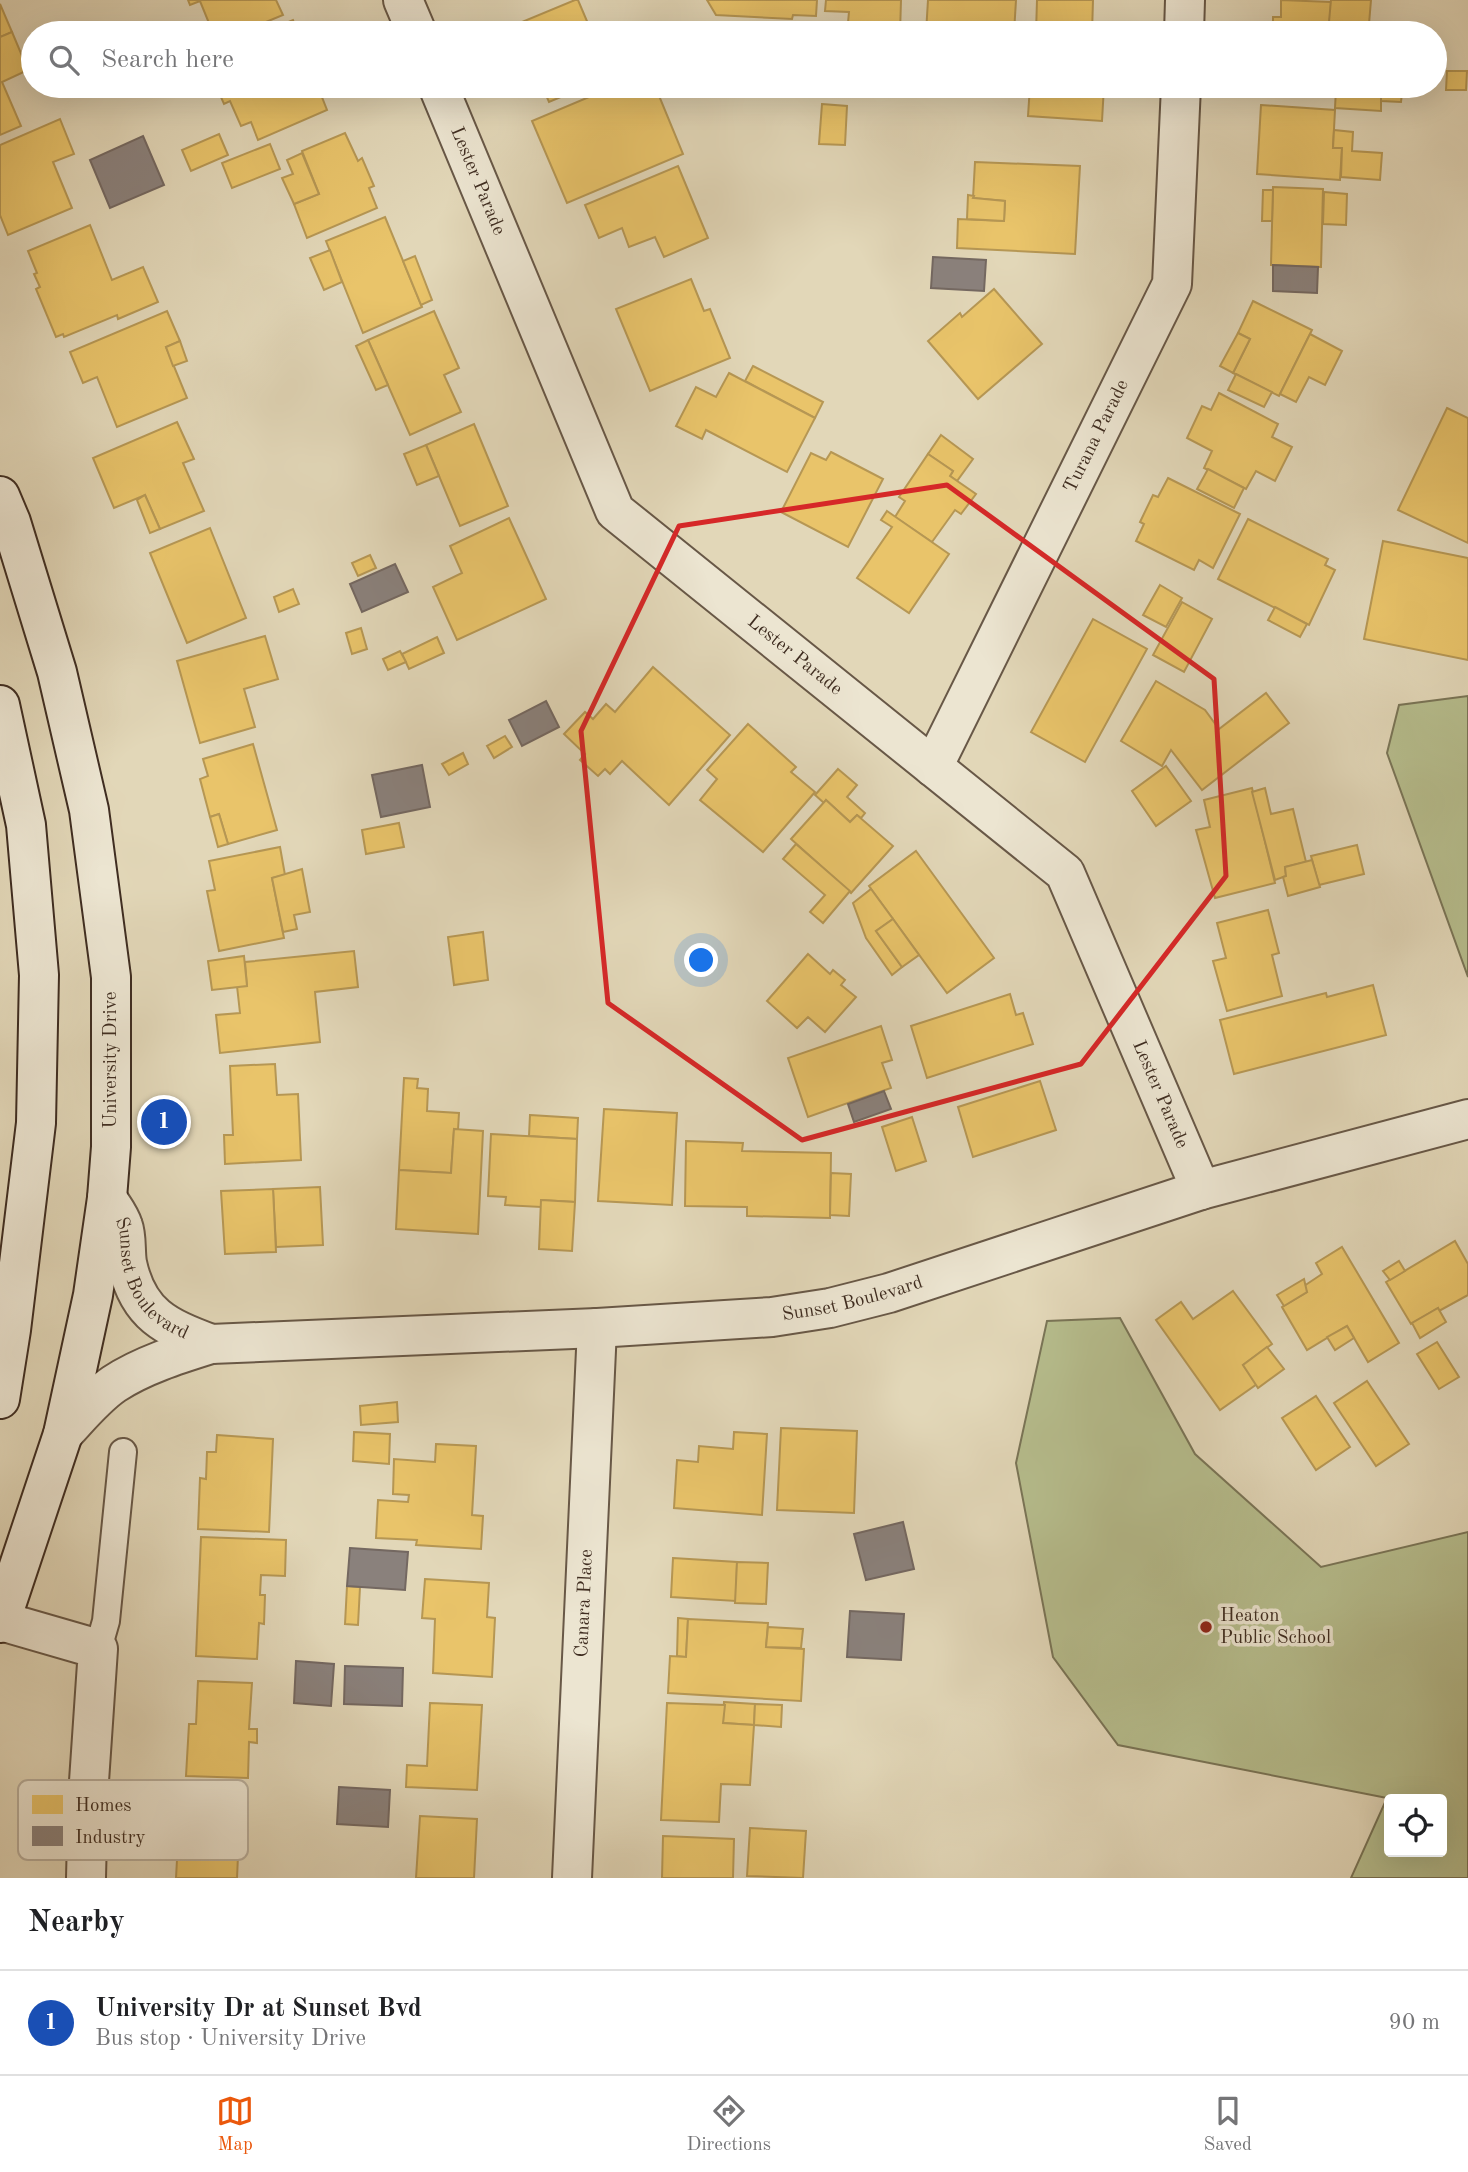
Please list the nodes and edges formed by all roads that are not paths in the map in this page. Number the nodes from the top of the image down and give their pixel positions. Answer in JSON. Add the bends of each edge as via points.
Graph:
{"nodes":[{"id":1,"x":403,"y":0,"type":"edge"},
{"id":2,"x":1185,"y":0,"type":"edge"},
{"id":3,"x":412,"y":21,"type":"edge"},
{"id":4,"x":1184,"y":21,"type":"edge"},
{"id":5,"x":443,"y":98,"type":"edge"},
{"id":6,"x":1180,"y":98,"type":"edge"},
{"id":7,"x":0,"y":496,"type":"edge"},
{"id":8,"x":0,"y":705,"type":"edge"},
{"id":9,"x":933,"y":767,"type":"junction"},
{"id":10,"x":1468,"y":1119,"type":"edge"},
{"id":11,"x":1201,"y":1191,"type":"junction"},
{"id":12,"x":107,"y":1198,"type":"junction"},
{"id":13,"x":597,"y":1328,"type":"junction"},
{"id":14,"x":211,"y":1344,"type":"junction"},
{"id":15,"x":0,"y":1399,"type":"edge"},
{"id":16,"x":63,"y":1434,"type":"junction"},
{"id":17,"x":123,"y":1452,"type":"dead end"},
{"id":18,"x":0,"y":1622,"type":"edge"},
{"id":19,"x":98,"y":1649,"type":"junction"},
{"id":20,"x":89,"y":1780,"type":"edge"},
{"id":21,"x":86,"y":1860,"type":"edge"},
{"id":22,"x":86,"y":1878,"type":"edge"},
{"id":23,"x":572,"y":1878,"type":"edge"}],
"edges":[{"from":1,"to":3,"type":"street"},
{"from":2,"to":4,"type":"street"},
{"from":5,"to":9,"type":"street","name":"Lester Parade","via":[[615,511]]},
{"from":6,"to":9,"type":"street","name":"Turana Parade","via":[[1172,284]]},
{"from":7,"to":12,"type":"street","name":"University Drive","via":[[57,672],[89,810],[111,977]]},
{"from":8,"to":15,"type":"street","via":[[26,825],[39,975],[36,1124]]},
{"from":9,"to":11,"type":"street","name":"Lester Parade","via":[[1065,873]]},
{"from":10,"to":11,"type":"street","name":"Sunset Boulevard"},
{"from":11,"to":13,"type":"street","name":"Sunset Boulevard","via":[[830,1308],[772,1317]]},
{"from":12,"to":14,"type":"street","name":"Sunset Boulevard","via":[[123,1225],[130,1275],[144,1306],[169,1326]]},
{"from":12,"to":16,"type":"street","name":"University Drive","via":[[93,1296]]},
{"from":13,"to":14,"type":"street","name":"Sunset Boulevard"},
{"from":13,"to":23,"type":"street","name":"Canara Place"},
{"from":14,"to":16,"type":"street","name":"Sunset Boulevard","via":[[114,1384]]},
{"from":16,"to":18,"type":"street","name":"University Drive"},
{"from":17,"to":19,"type":"lane","via":[[106,1621]]},
{"from":18,"to":19,"type":"street"},
{"from":19,"to":20,"type":"street"},
{"from":21,"to":22,"type":"street"}]}
